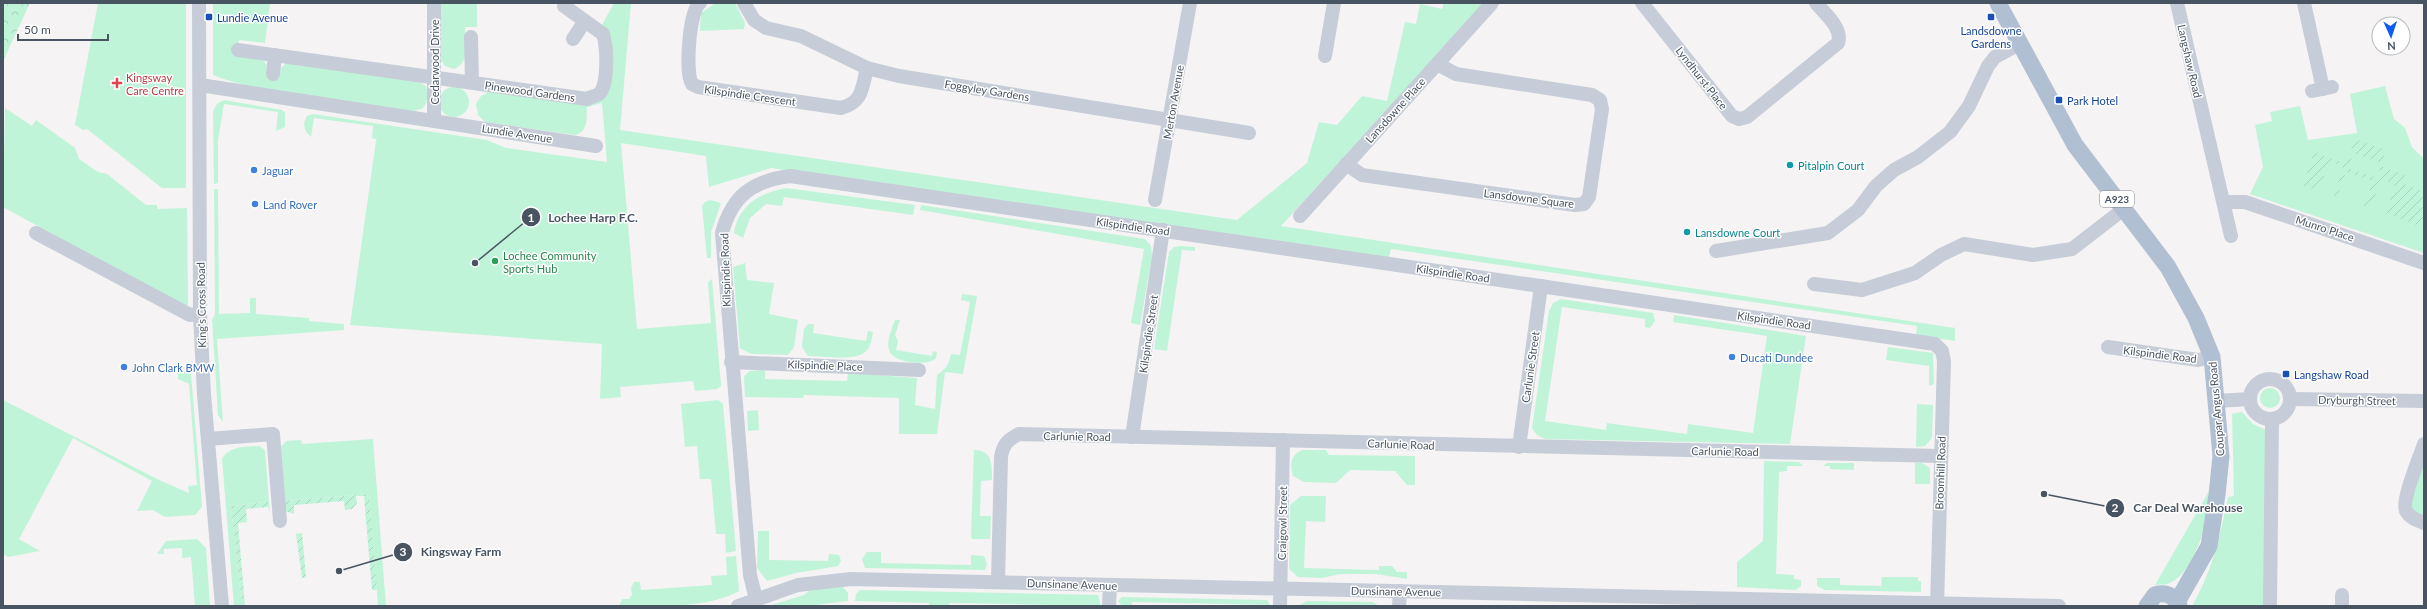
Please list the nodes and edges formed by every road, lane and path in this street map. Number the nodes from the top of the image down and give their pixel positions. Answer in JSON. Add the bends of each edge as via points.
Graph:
{"nodes":[{"id":1,"x":199,"y":3,"type":"edge"},
{"id":2,"x":434,"y":3,"type":"edge"},
{"id":3,"x":700,"y":3,"type":"edge"},
{"id":4,"x":744,"y":3,"type":"edge"},
{"id":5,"x":1190,"y":3,"type":"edge"},
{"id":6,"x":1334,"y":3,"type":"edge"},
{"id":7,"x":1492,"y":3,"type":"edge"},
{"id":8,"x":1642,"y":3,"type":"edge"},
{"id":9,"x":1816,"y":3,"type":"edge"},
{"id":10,"x":1998,"y":3,"type":"edge"},
{"id":11,"x":2177,"y":3,"type":"edge"},
{"id":12,"x":2304,"y":3,"type":"edge"},
{"id":13,"x":564,"y":6,"type":"dead end"},
{"id":14,"x":585,"y":21,"type":"junction"},
{"id":15,"x":471,"y":38,"type":"dead end"},
{"id":16,"x":573,"y":39,"type":"dead end"},
{"id":17,"x":2021,"y":43,"type":"junction"},
{"id":18,"x":238,"y":50,"type":"dead end"},
{"id":19,"x":275,"y":55,"type":"junction"},
{"id":20,"x":1325,"y":56,"type":"dead end"},
{"id":21,"x":1437,"y":64,"type":"junction"},
{"id":22,"x":866,"y":68,"type":"junction"},
{"id":23,"x":273,"y":74,"type":"dead end"},
{"id":24,"x":434,"y":78,"type":"junction"},
{"id":25,"x":472,"y":83,"type":"junction"},
{"id":26,"x":200,"y":85,"type":"junction"},
{"id":27,"x":2322,"y":89,"type":"dead end"},
{"id":28,"x":1171,"y":120,"type":"junction"},
{"id":29,"x":434,"y":121,"type":"junction"},
{"id":30,"x":1249,"y":133,"type":"dead end"},
{"id":31,"x":596,"y":146,"type":"dead end"},
{"id":32,"x":1346,"y":164,"type":"junction"},
{"id":33,"x":1155,"y":200,"type":"dead end"},
{"id":34,"x":2224,"y":202,"type":"junction"},
{"id":35,"x":2125,"y":208,"type":"junction"},
{"id":36,"x":1300,"y":216,"type":"dead end"},
{"id":37,"x":1163,"y":230,"type":"junction"},
{"id":38,"x":36,"y":233,"type":"dead end"},
{"id":39,"x":2231,"y":236,"type":"dead end"},
{"id":40,"x":1716,"y":251,"type":"dead end"},
{"id":41,"x":2424,"y":263,"type":"edge"},
{"id":42,"x":1814,"y":284,"type":"dead end"},
{"id":43,"x":1542,"y":286,"type":"junction"},
{"id":44,"x":200,"y":314,"type":"junction"},
{"id":45,"x":1935,"y":344,"type":"joint"},
{"id":46,"x":2108,"y":347,"type":"dead end"},
{"id":47,"x":2212,"y":357,"type":"junction"},
{"id":48,"x":731,"y":362,"type":"junction"},
{"id":49,"x":918,"y":370,"type":"dead end"},
{"id":50,"x":2291,"y":399,"type":"junction"},
{"id":51,"x":2250,"y":400,"type":"junction"},
{"id":52,"x":2216,"y":401,"type":"junction"},
{"id":53,"x":2424,"y":401,"type":"edge"},
{"id":54,"x":2272,"y":420,"type":"junction"},
{"id":55,"x":1132,"y":437,"type":"junction"},
{"id":56,"x":208,"y":439,"type":"junction"},
{"id":57,"x":1283,"y":440,"type":"junction"},
{"id":58,"x":2424,"y":444,"type":"edge"},
{"id":59,"x":1519,"y":447,"type":"junction"},
{"id":60,"x":1940,"y":456,"type":"junction"},
{"id":61,"x":280,"y":520,"type":"dead end"},
{"id":62,"x":2424,"y":523,"type":"edge"},
{"id":63,"x":998,"y":582,"type":"junction"},
{"id":64,"x":1110,"y":585,"type":"junction"},
{"id":65,"x":1281,"y":589,"type":"junction"},
{"id":66,"x":1400,"y":591,"type":"junction"},
{"id":67,"x":747,"y":603,"type":"edge"},
{"id":68,"x":2178,"y":604,"type":"edge"},
{"id":69,"x":1937,"y":605,"type":"edge"},
{"id":70,"x":222,"y":606,"type":"edge"},
{"id":71,"x":1109,"y":606,"type":"edge"},
{"id":72,"x":1280,"y":606,"type":"edge"},
{"id":73,"x":1400,"y":606,"type":"edge"},
{"id":74,"x":2059,"y":606,"type":"edge"},
{"id":75,"x":2147,"y":606,"type":"edge"},
{"id":76,"x":2270,"y":606,"type":"edge"}],
"edges":[{"from":1,"to":26,"type":"street","name":"King's Cross Road"},
{"from":2,"to":24,"type":"street","name":"Cedarwood Drive"},
{"from":3,"to":22,"type":"street","name":"Kilspindie Crescent","via":[[694,11],[688,72],[692,84],[698,87],[840,108],[852,105],[860,95]]},
{"from":4,"to":22,"type":"street","name":"Foggyley Gardens","via":[[754,20],[766,28],[801,36]]},
{"from":5,"to":28,"type":"street","name":"Merton Avenue"},
{"from":6,"to":20,"type":"street"},
{"from":7,"to":21,"type":"street","name":"Lansdowne Place"},
{"from":8,"to":9,"type":"street","name":"Lyndhurst Place","via":[[1732,116],[1739,119],[1747,116],[1790,83],[1838,43],[1838,29]]},
{"from":10,"to":17,"type":"main road","name":"Coupar Angus Road","number":"A923"},
{"from":11,"to":34,"type":"street","name":"Langshaw Road"},
{"from":12,"to":27,"type":"street"},
{"from":13,"to":14,"type":"street","name":"Pinewood Gardens"},
{"from":14,"to":16,"type":"street"},
{"from":14,"to":25,"type":"street","name":"Pinewood Gardens","via":[[603,34],[605,41],[605,83],[598,94],[587,99]]},
{"from":15,"to":25,"type":"street"},
{"from":17,"to":35,"type":"main road","name":"Coupar Angus Road","number":"A923","via":[[2075,145]]},
{"from":17,"to":40,"type":"street","via":[[1996,57],[1988,66],[1969,106],[1950,132],[1918,157],[1894,170],[1876,186],[1858,210],[1828,233]]},
{"from":18,"to":19,"type":"street"},
{"from":19,"to":23,"type":"street"},
{"from":19,"to":24,"type":"street"},
{"from":21,"to":32,"type":"street","name":"Lansdowne Place"},
{"from":21,"to":32,"type":"street","name":"Lansdowne Square","via":[[1456,74],[1592,94],[1600,100],[1602,109],[1589,197],[1584,204],[1574,205],[1362,175]]},
{"from":22,"to":28,"type":"street","name":"Foggyley Gardens","via":[[899,76]]},
{"from":24,"to":25,"type":"street"},
{"from":24,"to":29,"type":"street","name":"Cedarwood Drive"},
{"from":26,"to":29,"type":"street","name":"Lundie Avenue"},
{"from":26,"to":44,"type":"street","name":"King's Cross Road"},
{"from":28,"to":30,"type":"street","name":"Foggyley Gardens"},
{"from":28,"to":33,"type":"street","name":"Merton Avenue"},
{"from":29,"to":31,"type":"street","name":"Lundie Avenue"},
{"from":32,"to":36,"type":"street","name":"Lansdowne Place"},
{"from":34,"to":39,"type":"street","name":"Langshaw Road"},
{"from":34,"to":41,"type":"street","name":"Munro Place","via":[[2245,202]]},
{"from":35,"to":42,"type":"street","via":[[2072,249],[2033,255],[1964,244],[1941,255],[1915,273],[1862,290]]},
{"from":35,"to":47,"type":"main road","name":"Coupar Angus Road","number":"A923","via":[[2168,267],[2196,318]]},
{"from":37,"to":43,"type":"street","name":"Kilspindie Road"},
{"from":37,"to":48,"type":"street","name":"Kilspindie Road","via":[[790,176],[773,178],[753,186],[739,198],[727,215],[722,233]]},
{"from":37,"to":55,"type":"street","name":"Kilspindie Street"},
{"from":38,"to":44,"type":"street","via":[[190,315]]},
{"from":43,"to":45,"type":"street","name":"Kilspindie Road"},
{"from":43,"to":59,"type":"street","name":"Carlunie Street"},
{"from":44,"to":56,"type":"street","name":"King's Cross Road"},
{"from":45,"to":60,"type":"street","name":"Broomhill Road","via":[[1942,351],[1944,361]]},
{"from":46,"to":47,"type":"street","name":"Kilspindie Road","via":[[2198,360]]},
{"from":47,"to":52,"type":"main road","name":"Coupar Angus Road","number":"A923"},
{"from":48,"to":49,"type":"street","name":"Kilspindie Place"},
{"from":48,"to":67,"type":"street","name":"Kilspindie Road","via":[[750,575]]},
{"from":50,"to":51,"type":"street","via":[[2286,386],[2275,379],[2268,379],[2257,384]]},
{"from":50,"to":53,"type":"street","name":"Dryburgh Street"},
{"from":50,"to":54,"type":"street","via":[[2283,415]]},
{"from":51,"to":52,"type":"street"},
{"from":51,"to":54,"type":"street","via":[[2254,412],[2259,417]]},
{"from":52,"to":68,"type":"main road","name":"Coupar Angus Road","number":"A923","via":[[2221,456],[2209,546]]},
{"from":54,"to":76,"type":"street"},
{"from":55,"to":57,"type":"street","name":"Carlunie Road"},
{"from":55,"to":63,"type":"street","name":"Carlunie Road","via":[[1018,434],[1009,439],[1003,447],[1001,457]]},
{"from":56,"to":61,"type":"street","via":[[273,434]]},
{"from":56,"to":70,"type":"street","name":"King's Cross Road"},
{"from":57,"to":59,"type":"street","name":"Carlunie Road"},
{"from":57,"to":65,"type":"street","name":"Craigowl Street"},
{"from":58,"to":62,"type":"street","via":[[2405,510],[2411,518]]},
{"from":59,"to":60,"type":"street","name":"Carlunie Road"},
{"from":60,"to":69,"type":"street","name":"Broomhill Road"},
{"from":63,"to":64,"type":"street","name":"Dunsinane Avenue"},
{"from":63,"to":67,"type":"street","name":"Dunsinane Avenue","via":[[837,579],[798,585]]},
{"from":64,"to":65,"type":"street","name":"Dunsinane Avenue"},
{"from":64,"to":71,"type":"street"},
{"from":65,"to":66,"type":"street","name":"Dunsinane Avenue"},
{"from":65,"to":72,"type":"street","name":"Craigowl Street"},
{"from":66,"to":69,"type":"street","name":"Dunsinane Avenue"},
{"from":66,"to":73,"type":"street"},
{"from":68,"to":75,"type":"main road","name":"Coupar Angus Road","number":"A923","via":[[2170,595],[2160,594],[2151,598]]},
{"from":69,"to":74,"type":"street","name":"Dunsinane Avenue"}]}
